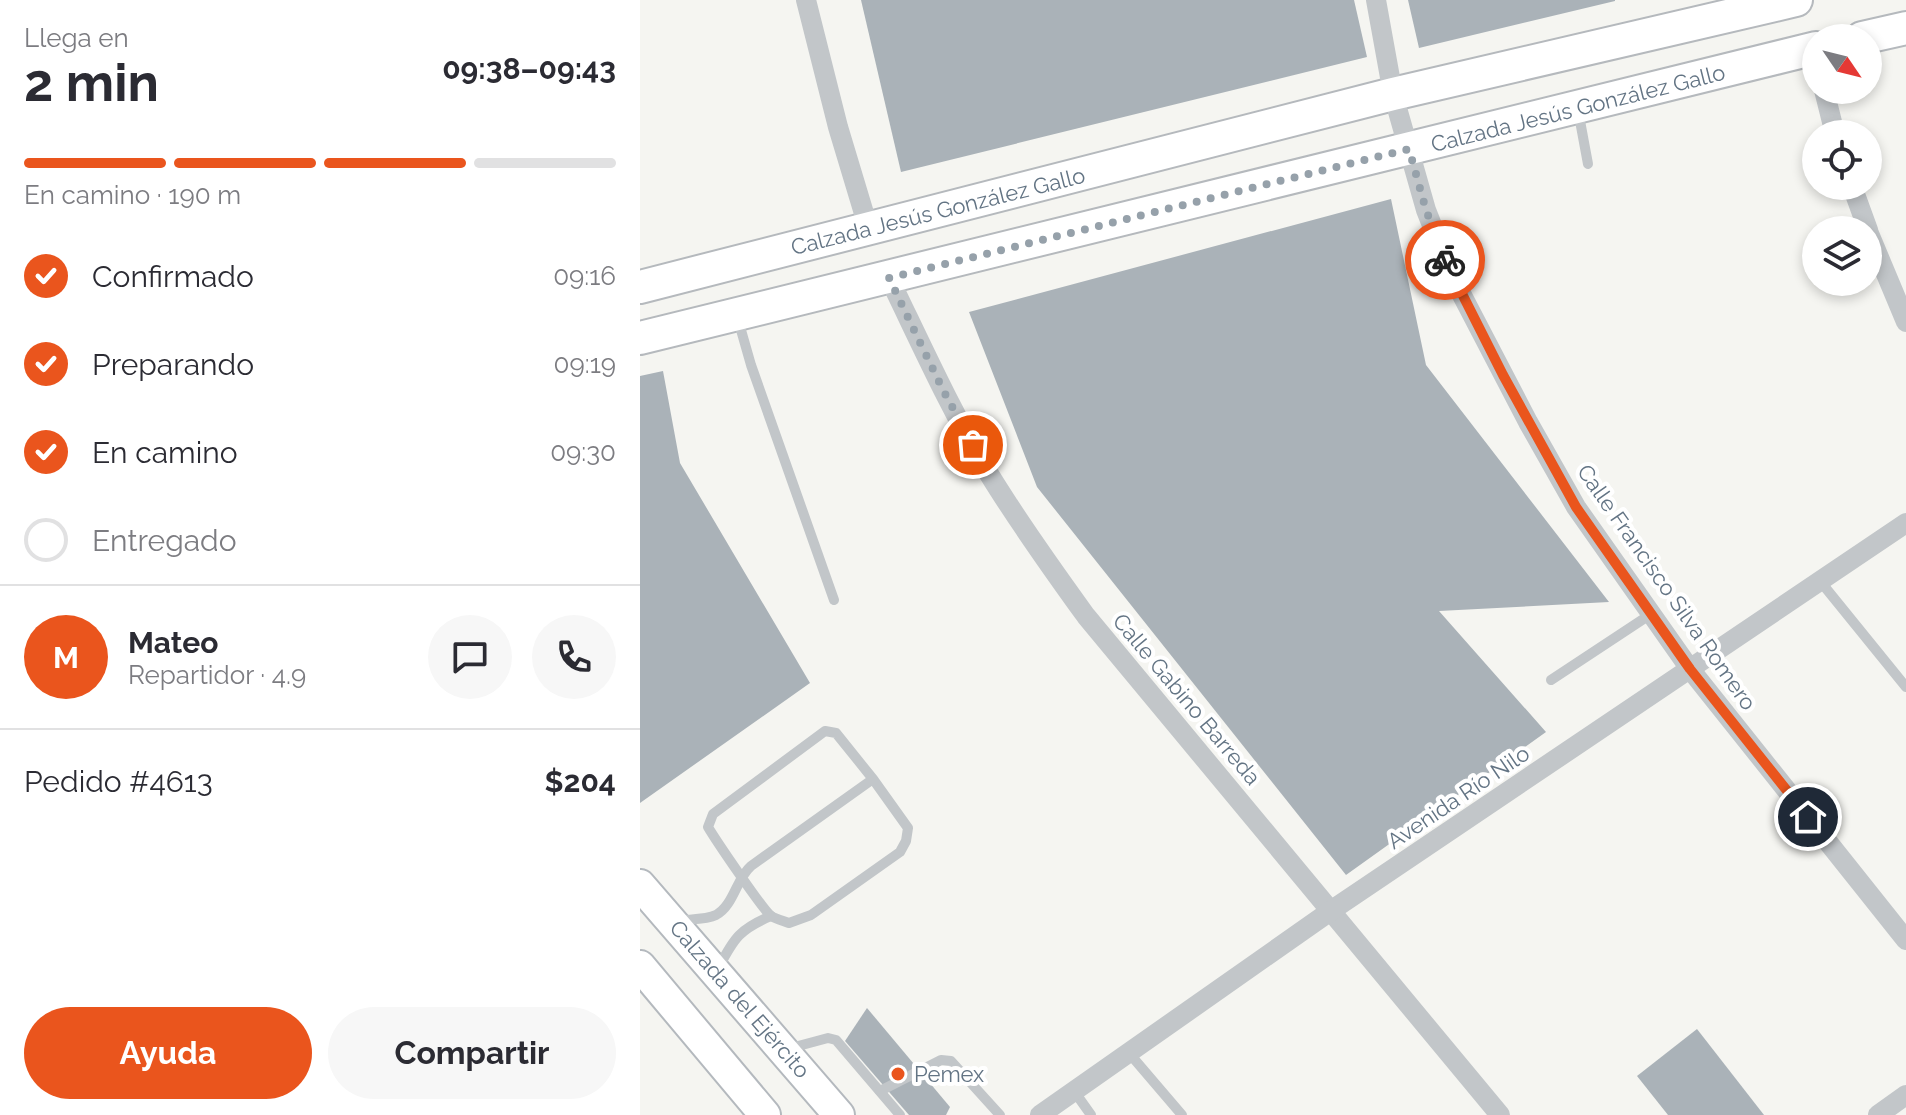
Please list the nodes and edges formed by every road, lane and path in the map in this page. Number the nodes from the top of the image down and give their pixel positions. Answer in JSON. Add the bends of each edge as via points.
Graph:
{"nodes":[{"id":1,"x":806,"y":0,"type":"edge"},
{"id":2,"x":1376,"y":0,"type":"edge"},
{"id":3,"x":1796,"y":0,"type":"edge"},
{"id":4,"x":1906,"y":28,"type":"edge"},
{"id":5,"x":1882,"y":33,"type":"edge"},
{"id":6,"x":1802,"y":52,"type":"edge"},
{"id":7,"x":1393,"y":94,"type":"junction"},
{"id":8,"x":1577,"y":108,"type":"junction"},
{"id":9,"x":1409,"y":149,"type":"junction"},
{"id":10,"x":1588,"y":164,"type":"dead end"},
{"id":11,"x":869,"y":230,"type":"junction"},
{"id":12,"x":1882,"y":264,"type":"edge"},
{"id":13,"x":889,"y":278,"type":"junction"},
{"id":14,"x":640,"y":287,"type":"edge"},
{"id":15,"x":737,"y":314,"type":"junction"},
{"id":16,"x":1906,"y":322,"type":"edge"},
{"id":17,"x":640,"y":338,"type":"edge"},
{"id":18,"x":1906,"y":523,"type":"edge"},
{"id":19,"x":1820,"y":581,"type":"junction"},
{"id":20,"x":834,"y":600,"type":"dead end"},
{"id":21,"x":1651,"y":614,"type":"junction"},
{"id":22,"x":1690,"y":669,"type":"junction"},
{"id":23,"x":1551,"y":680,"type":"dead end"},
{"id":24,"x":1906,"y":687,"type":"edge"},
{"id":25,"x":873,"y":779,"type":"junction"},
{"id":26,"x":742,"y":875,"type":"junction"},
{"id":27,"x":640,"y":885,"type":"edge"},
{"id":28,"x":1332,"y":910,"type":"junction"},
{"id":29,"x":771,"y":916,"type":"junction"},
{"id":30,"x":674,"y":922,"type":"junction"},
{"id":31,"x":1906,"y":940,"type":"edge"},
{"id":32,"x":640,"y":966,"type":"edge"},
{"id":33,"x":716,"y":973,"type":"junction"},
{"id":34,"x":784,"y":1050,"type":"junction"},
{"id":35,"x":1129,"y":1053,"type":"junction"},
{"id":36,"x":880,"y":1091,"type":"junction"},
{"id":37,"x":1074,"y":1091,"type":"junction"},
{"id":38,"x":1906,"y":1095,"type":"edge"},
{"id":39,"x":765,"y":1115,"type":"edge"},
{"id":40,"x":839,"y":1115,"type":"edge"},
{"id":41,"x":900,"y":1115,"type":"edge"},
{"id":42,"x":1000,"y":1115,"type":"edge"},
{"id":43,"x":1040,"y":1115,"type":"edge"},
{"id":44,"x":1091,"y":1115,"type":"edge"},
{"id":45,"x":1182,"y":1115,"type":"edge"},
{"id":46,"x":1500,"y":1115,"type":"edge"},
{"id":47,"x":1878,"y":1115,"type":"edge"}],
"edges":[{"from":1,"to":11,"type":"street"},
{"from":2,"to":7,"type":"street","name":"Calle Francisco Silva Romero"},
{"from":3,"to":7,"type":"main road","name":"Calzada Jesús González Gallo"},
{"from":4,"to":5,"type":"main road"},
{"from":6,"to":8,"type":"main road","name":"Calzada Jesús González Gallo"},
{"from":7,"to":9,"type":"street","name":"Calle Francisco Silva Romero"},
{"from":7,"to":11,"type":"main road","name":"Calzada Jesús González Gallo"},
{"from":8,"to":9,"type":"main road","name":"Calzada Jesús González Gallo"},
{"from":8,"to":10,"type":"lane"},
{"from":9,"to":13,"type":"main road","name":"Calzada Jesús González Gallo"},
{"from":9,"to":21,"type":"street","name":"Calle Francisco Silva Romero","via":[[1436,237],[1484,339],[1576,507]]},
{"from":11,"to":14,"type":"main road","name":"Calzada Jesús González Gallo"},
{"from":12,"to":16,"type":"street"},
{"from":13,"to":15,"type":"main road","name":"Calzada Jesús González Gallo"},
{"from":13,"to":28,"type":"street","name":"Calle Gabino Barreda","via":[[950,404],[1036,546],[1086,616]]},
{"from":15,"to":17,"type":"main road","name":"Calzada Jesús González Gallo"},
{"from":15,"to":20,"type":"lane"},
{"from":18,"to":19,"type":"street","name":"Avenida Río Nilo"},
{"from":19,"to":22,"type":"street","name":"Avenida Río Nilo"},
{"from":19,"to":24,"type":"lane"},
{"from":21,"to":22,"type":"street","name":"Calle Francisco Silva Romero"},
{"from":21,"to":23,"type":"lane"},
{"from":22,"to":28,"type":"street","name":"Avenida Río Nilo"},
{"from":22,"to":31,"type":"street","name":"Calle Francisco Silva Romero"},
{"from":25,"to":26,"type":"lane"},
{"from":25,"to":26,"type":"lane","via":[[836,733],[813,737],[713,814],[708,827]]},
{"from":25,"to":29,"type":"lane","via":[[908,828],[900,852],[811,915],[789,923]]},
{"from":26,"to":29,"type":"lane"},
{"from":26,"to":30,"type":"lane","via":[[716,915]]},
{"from":27,"to":30,"type":"main road","name":"Calzada del Ejército"},
{"from":28,"to":35,"type":"street","name":"Avenida Río Nilo"},
{"from":28,"to":46,"type":"street","name":"Calle Gabino Barreda"},
{"from":29,"to":33,"type":"lane","via":[[747,926],[732,940]]},
{"from":30,"to":33,"type":"main road","name":"Calzada del Ejército"},
{"from":32,"to":39,"type":"main road"},
{"from":33,"to":34,"type":"main road","name":"Calzada del Ejército"},
{"from":34,"to":36,"type":"lane","via":[[836,1040]]},
{"from":34,"to":40,"type":"main road","name":"Calzada del Ejército"},
{"from":35,"to":37,"type":"street","name":"Avenida Río Nilo"},
{"from":35,"to":45,"type":"lane"},
{"from":36,"to":41,"type":"lane"},
{"from":36,"to":42,"type":"lane","via":[[941,1060],[951,1061]]},
{"from":37,"to":43,"type":"street","name":"Avenida Río Nilo"},
{"from":37,"to":44,"type":"lane"},
{"from":38,"to":47,"type":"street"}]}
